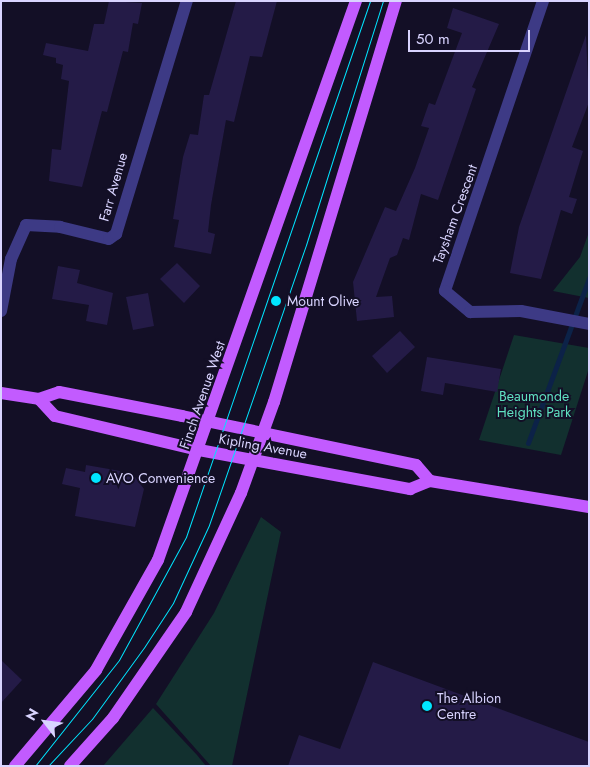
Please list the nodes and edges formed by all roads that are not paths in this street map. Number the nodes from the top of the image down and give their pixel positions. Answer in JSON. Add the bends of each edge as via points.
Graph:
{"nodes":[{"id":1,"x":187,"y":1,"type":"edge"},
{"id":2,"x":356,"y":1,"type":"edge"},
{"id":3,"x":396,"y":1,"type":"edge"},
{"id":4,"x":543,"y":1,"type":"edge"},
{"id":5,"x":1,"y":310,"type":"edge"},
{"id":6,"x":583,"y":323,"type":"edge"},
{"id":7,"x":1,"y":393,"type":"edge"},
{"id":8,"x":39,"y":399,"type":"junction"},
{"id":9,"x":210,"y":422,"type":"junction"},
{"id":10,"x":263,"y":434,"type":"junction"},
{"id":11,"x":199,"y":450,"type":"junction"},
{"id":12,"x":253,"y":459,"type":"junction"},
{"id":13,"x":430,"y":481,"type":"junction"},
{"id":14,"x":589,"y":508,"type":"edge"},
{"id":15,"x":16,"y":766,"type":"edge"},
{"id":16,"x":70,"y":766,"type":"edge"}],
"edges":[{"from":1,"to":5,"type":"street","name":"Farr Avenue","via":[[116,234],[109,239],[60,227],[26,225],[11,259]]},
{"from":2,"to":9,"type":"main road","name":"Finch Avenue West"},
{"from":3,"to":10,"type":"main road"},
{"from":4,"to":6,"type":"street","name":"Taysham Crescent","via":[[445,291],[470,312],[537,314]]},
{"from":7,"to":8,"type":"main road","name":"Kipling Avenue"},
{"from":8,"to":9,"type":"main road","name":"Kipling Avenue","via":[[59,392]]},
{"from":8,"to":11,"type":"main road","name":"Kipling Avenue","via":[[55,416]]},
{"from":9,"to":10,"type":"main road","name":"Kipling Avenue"},
{"from":9,"to":11,"type":"main road","name":"Finch Avenue West"},
{"from":10,"to":12,"type":"main road"},
{"from":10,"to":13,"type":"main road","name":"Kipling Avenue","via":[[416,466]]},
{"from":11,"to":12,"type":"main road","name":"Kipling Avenue"},
{"from":11,"to":15,"type":"main road","name":"Finch Avenue West","via":[[158,560],[124,626],[63,714]]},
{"from":12,"to":13,"type":"main road","name":"Kipling Avenue","via":[[410,488]]},
{"from":12,"to":16,"type":"main road","via":[[186,612],[113,718]]},
{"from":13,"to":14,"type":"main road","name":"Kipling Avenue"}]}
